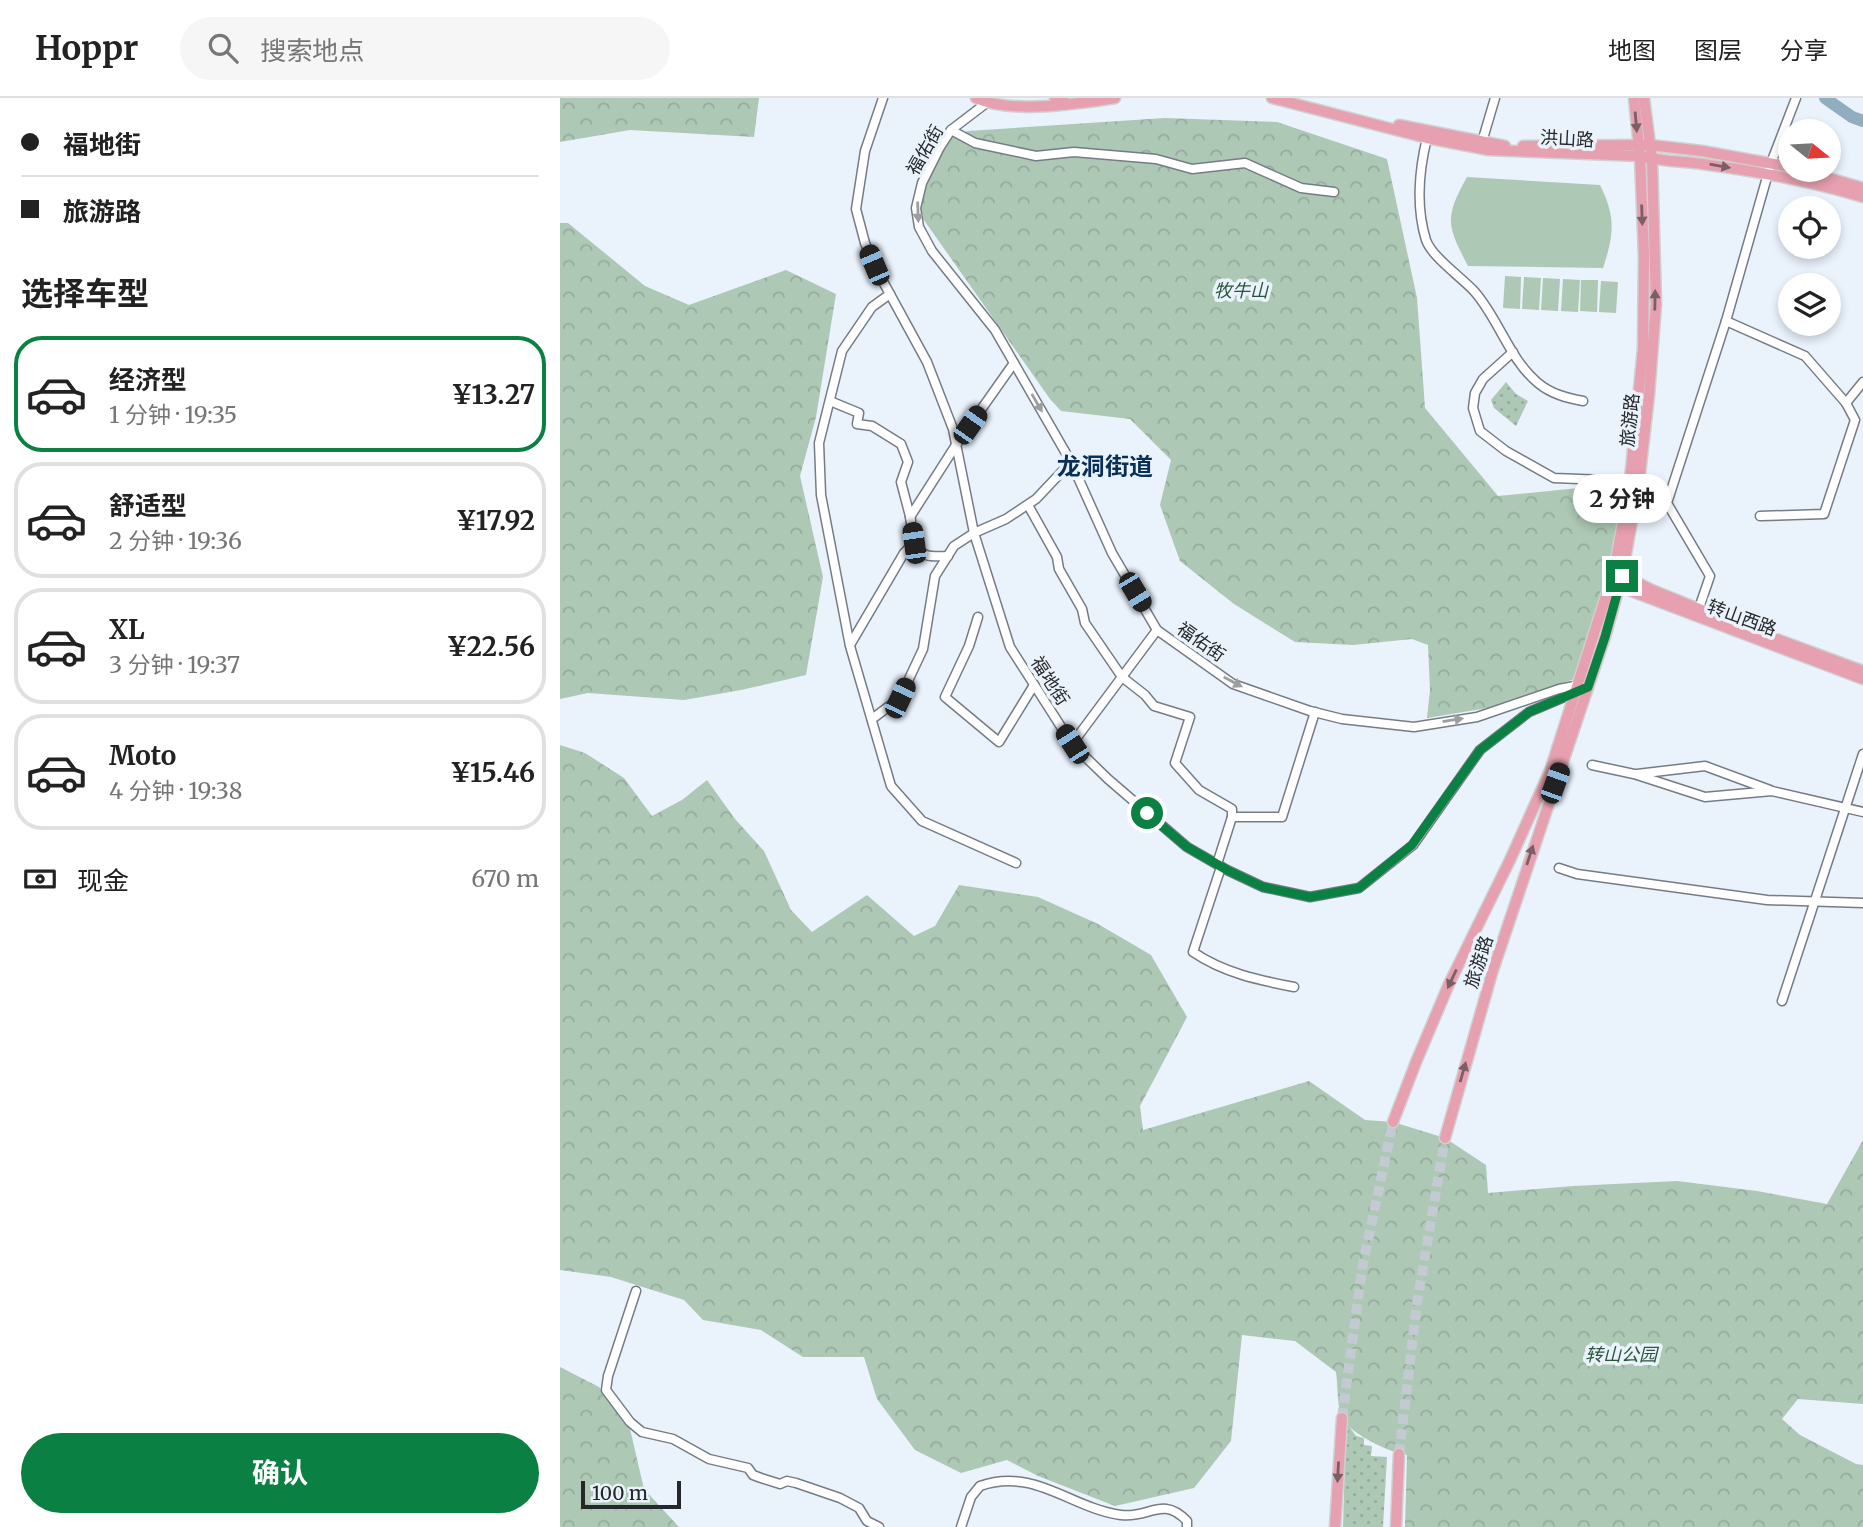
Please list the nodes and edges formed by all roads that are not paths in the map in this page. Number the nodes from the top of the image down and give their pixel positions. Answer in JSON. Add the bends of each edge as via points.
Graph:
{"nodes":[{"id":1,"x":883,"y":98,"type":"edge"},
{"id":2,"x":975,"y":98,"type":"edge"},
{"id":3,"x":1055,"y":98,"type":"edge"},
{"id":4,"x":1063,"y":98,"type":"edge"},
{"id":5,"x":1115,"y":98,"type":"edge"},
{"id":6,"x":1272,"y":98,"type":"edge"},
{"id":7,"x":1299,"y":98,"type":"edge"},
{"id":8,"x":1495,"y":98,"type":"edge"},
{"id":9,"x":1634,"y":98,"type":"edge"},
{"id":10,"x":1644,"y":98,"type":"edge"},
{"id":11,"x":1796,"y":98,"type":"edge"},
{"id":12,"x":989,"y":101,"type":"edge"},
{"id":13,"x":951,"y":130,"type":"junction"},
{"id":14,"x":1427,"y":138,"type":"junction"},
{"id":15,"x":1482,"y":142,"type":"junction"},
{"id":16,"x":1650,"y":145,"type":"junction"},
{"id":17,"x":1639,"y":151,"type":"junction"},
{"id":18,"x":1652,"y":160,"type":"junction"},
{"id":19,"x":1771,"y":163,"type":"junction"},
{"id":20,"x":1778,"y":164,"type":"edge"},
{"id":21,"x":1768,"y":175,"type":"junction"},
{"id":22,"x":1841,"y":182,"type":"edge"},
{"id":23,"x":1863,"y":188,"type":"edge"},
{"id":24,"x":1334,"y":192,"type":"dead end"},
{"id":25,"x":1863,"y":197,"type":"edge"},
{"id":26,"x":890,"y":294,"type":"junction"},
{"id":27,"x":1726,"y":321,"type":"junction"},
{"id":28,"x":1513,"y":352,"type":"junction"},
{"id":29,"x":1014,"y":363,"type":"junction"},
{"id":30,"x":1863,"y":382,"type":"edge"},
{"id":31,"x":830,"y":401,"type":"junction"},
{"id":32,"x":1583,"y":401,"type":"dead end"},
{"id":33,"x":1846,"y":403,"type":"junction"},
{"id":34,"x":1859,"y":421,"type":"edge"},
{"id":35,"x":956,"y":445,"type":"junction"},
{"id":36,"x":1071,"y":462,"type":"junction"},
{"id":37,"x":1630,"y":481,"type":"junction"},
{"id":38,"x":1028,"y":505,"type":"junction"},
{"id":39,"x":1760,"y":516,"type":"dead end"},
{"id":40,"x":910,"y":517,"type":"junction"},
{"id":41,"x":974,"y":533,"type":"junction"},
{"id":42,"x":914,"y":543,"type":"junction"},
{"id":43,"x":948,"y":556,"type":"junction"},
{"id":44,"x":1616,"y":579,"type":"junction"},
{"id":45,"x":1699,"y":608,"type":"junction"},
{"id":46,"x":978,"y":617,"type":"dead end"},
{"id":47,"x":1157,"y":630,"type":"junction"},
{"id":48,"x":850,"y":646,"type":"junction"},
{"id":49,"x":1863,"y":671,"type":"edge"},
{"id":50,"x":1122,"y":677,"type":"junction"},
{"id":51,"x":1863,"y":680,"type":"edge"},
{"id":52,"x":1034,"y":685,"type":"junction"},
{"id":53,"x":1581,"y":688,"type":"junction"},
{"id":54,"x":1315,"y":712,"type":"junction"},
{"id":55,"x":872,"y":719,"type":"junction"},
{"id":56,"x":1072,"y":744,"type":"junction"},
{"id":57,"x":1863,"y":754,"type":"edge"},
{"id":58,"x":1592,"y":765,"type":"dead end"},
{"id":59,"x":1634,"y":774,"type":"junction"},
{"id":60,"x":1772,"y":791,"type":"junction"},
{"id":61,"x":1845,"y":808,"type":"junction"},
{"id":62,"x":1863,"y":813,"type":"edge"},
{"id":63,"x":1232,"y":817,"type":"junction"},
{"id":64,"x":1016,"y":863,"type":"dead end"},
{"id":65,"x":1219,"y":865,"type":"junction"},
{"id":66,"x":1559,"y":868,"type":"dead end"},
{"id":67,"x":1814,"y":901,"type":"junction"},
{"id":68,"x":1863,"y":903,"type":"edge"},
{"id":69,"x":1294,"y":987,"type":"dead end"},
{"id":70,"x":1782,"y":1001,"type":"dead end"},
{"id":71,"x":1393,"y":1122,"type":"tunnel mouth"},
{"id":72,"x":1444,"y":1138,"type":"tunnel mouth"},
{"id":73,"x":636,"y":1291,"type":"dead end"},
{"id":74,"x":1342,"y":1418,"type":"tunnel mouth"},
{"id":75,"x":1399,"y":1454,"type":"tunnel mouth"},
{"id":76,"x":879,"y":1527,"type":"edge"},
{"id":77,"x":961,"y":1527,"type":"edge"},
{"id":78,"x":1187,"y":1527,"type":"edge"},
{"id":79,"x":1335,"y":1527,"type":"edge"},
{"id":80,"x":1396,"y":1527,"type":"edge"}],
"edges":[{"from":1,"to":26,"type":"street","name":"福地街","via":[[865,151],[856,209],[865,243]]},
{"from":2,"to":12,"type":"main road"},
{"from":3,"to":4,"type":"main road"},
{"from":5,"to":12,"type":"main road","via":[[1066,105]]},
{"from":6,"to":14,"type":"main road","name":"洪山路"},
{"from":7,"to":15,"type":"main road","name":"洪山路"},
{"from":8,"to":15,"type":"street"},
{"from":9,"to":17,"type":"main road","name":"旅游路","one_way":true},
{"from":10,"to":16,"type":"main road","name":"旅游路"},
{"from":11,"to":19,"type":"street"},
{"from":12,"to":13,"type":"street","name":"福佑街"},
{"from":13,"to":24,"type":"street","via":[[975,143],[1035,156],[1074,152],[1156,159],[1192,169],[1245,163],[1301,188]]},
{"from":13,"to":29,"type":"street","name":"福佑街","one_way":true,"via":[[922,183],[916,208],[919,227]]},
{"from":14,"to":17,"type":"main road","name":"洪山路","via":[[1489,150]]},
{"from":14,"to":28,"type":"street","via":[[1420,166],[1427,242],[1475,293]]},
{"from":15,"to":17,"type":"main road","name":"洪山路"},
{"from":16,"to":17,"type":"main road","name":"洪山路"},
{"from":16,"to":18,"type":"main road","name":"旅游路"},
{"from":16,"to":19,"type":"main road","name":"洪山路"},
{"from":17,"to":18,"type":"main road","name":"洪山路"},
{"from":17,"to":37,"type":"main road","name":"旅游路","one_way":true,"via":[[1643,349]]},
{"from":18,"to":21,"type":"main road","name":"洪山路","one_way":true},
{"from":44,"to":18,"type":"main road","name":"旅游路","one_way":true,"via":[[1639,482],[1653,343]]},
{"from":19,"to":20,"type":"main road","name":"洪山路"},
{"from":19,"to":21,"type":"street"},
{"from":21,"to":25,"type":"main road","name":"洪山路","via":[[1815,182]]},
{"from":21,"to":27,"type":"street"},
{"from":22,"to":23,"type":"main road"},
{"from":26,"to":31,"type":"street","via":[[872,307],[842,351]]},
{"from":26,"to":35,"type":"street","name":"福地街","via":[[927,362]]},
{"from":27,"to":33,"type":"street","via":[[1805,356]]},
{"from":27,"to":45,"type":"street","via":[[1667,503],[1710,576]]},
{"from":28,"to":32,"type":"street","via":[[1539,384],[1562,397]]},
{"from":28,"to":37,"type":"street","via":[[1483,379],[1475,393],[1473,408],[1480,431],[1506,452],[1555,478]]},
{"from":29,"to":35,"type":"street"},
{"from":29,"to":36,"type":"street","name":"福佑街","one_way":true},
{"from":30,"to":33,"type":"street"},
{"from":31,"to":40,"type":"street","via":[[859,413],[857,424],[872,426],[901,444],[908,462],[901,482]]},
{"from":31,"to":48,"type":"street","via":[[819,443],[821,495]]},
{"from":33,"to":34,"type":"street"},
{"from":34,"to":39,"type":"street","via":[[1824,514]]},
{"from":35,"to":40,"type":"street"},
{"from":35,"to":41,"type":"street","name":"福地街"},
{"from":36,"to":38,"type":"street"},
{"from":36,"to":47,"type":"street","name":"福佑街","via":[[1112,553]]},
{"from":37,"to":44,"type":"main road","name":"旅游路"},
{"from":38,"to":41,"type":"street"},
{"from":38,"to":50,"type":"street","via":[[1085,622]]},
{"from":40,"to":42,"type":"street"},
{"from":41,"to":43,"type":"street","via":[[954,546]]},
{"from":41,"to":52,"type":"street","name":"福地街","via":[[1010,647]]},
{"from":42,"to":43,"type":"street","via":[[921,553]]},
{"from":42,"to":48,"type":"street"},
{"from":43,"to":55,"type":"street","via":[[935,576],[923,649],[900,698]]},
{"from":44,"to":45,"type":"main road","name":"转山西路"},
{"from":44,"to":51,"type":"main road","name":"转山西路","via":[[1665,606]]},
{"from":44,"to":53,"type":"main road","name":"旅游路","via":[[1605,637]]},
{"from":45,"to":49,"type":"main road","name":"转山西路"},
{"from":46,"to":52,"type":"street","via":[[945,698],[999,742]]},
{"from":47,"to":50,"type":"street"},
{"from":47,"to":54,"type":"street","name":"福佑街","one_way":true,"via":[[1233,684]]},
{"from":48,"to":55,"type":"street"},
{"from":50,"to":56,"type":"street"},
{"from":50,"to":63,"type":"street","via":[[1154,706],[1190,717],[1175,763],[1199,790],[1232,809]]},
{"from":52,"to":56,"type":"street","name":"福地街"},
{"from":54,"to":53,"type":"street","name":"福佑街","one_way":true,"via":[[1414,727],[1478,717]]},
{"from":53,"to":65,"type":"street","name":"福地街","via":[[1529,712],[1480,750],[1412,845],[1359,888],[1310,897],[1263,887]]},
{"from":53,"to":71,"type":"main road","name":"旅游路","one_way":true,"via":[[1550,771],[1449,984]]},
{"from":72,"to":53,"type":"main road","name":"旅游路","one_way":true},
{"from":54,"to":63,"type":"street","via":[[1282,817]]},
{"from":55,"to":64,"type":"street","via":[[891,786],[922,821]]},
{"from":56,"to":65,"type":"street","name":"福地街","via":[[1187,847]]},
{"from":57,"to":61,"type":"street"},
{"from":58,"to":59,"type":"street"},
{"from":59,"to":60,"type":"street","via":[[1705,797]]},
{"from":59,"to":60,"type":"street","via":[[1705,766]]},
{"from":60,"to":61,"type":"street"},
{"from":61,"to":62,"type":"street"},
{"from":61,"to":67,"type":"street"},
{"from":63,"to":65,"type":"street"},
{"from":65,"to":69,"type":"street","via":[[1193,952],[1246,977]]},
{"from":66,"to":67,"type":"street","via":[[1754,898]]},
{"from":67,"to":68,"type":"street"},
{"from":67,"to":70,"type":"street"},
{"from":73,"to":76,"type":"street","via":[[606,1390],[630,1422],[642,1432],[673,1439],[709,1460],[840,1498]]},
{"from":74,"to":79,"type":"main road","one_way":true},
{"from":75,"to":80,"type":"main road"},
{"from":77,"to":78,"type":"street","via":[[971,1497],[980,1486],[1019,1480],[1123,1516],[1155,1508],[1176,1511]]}]}
